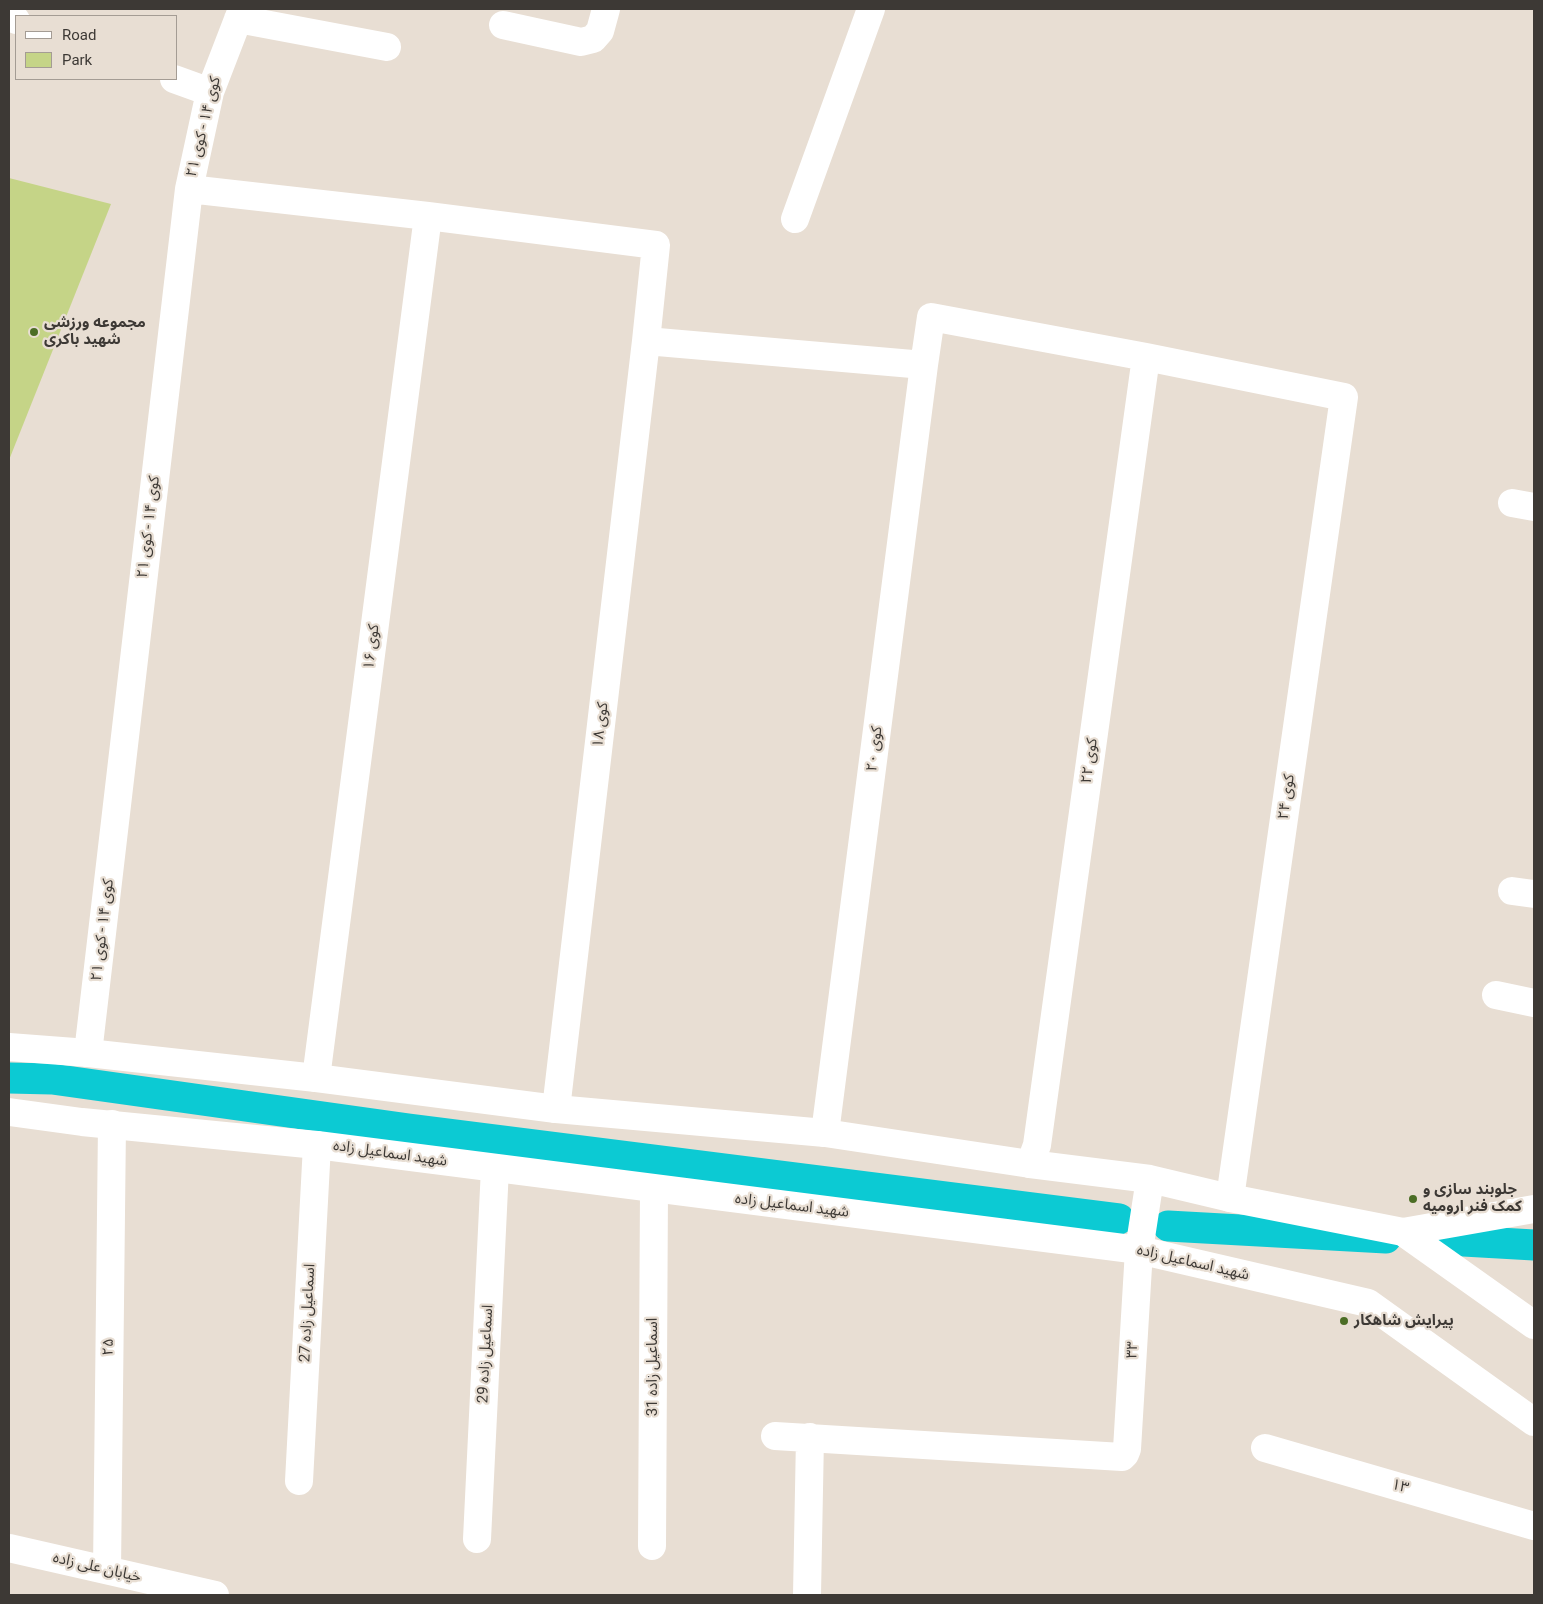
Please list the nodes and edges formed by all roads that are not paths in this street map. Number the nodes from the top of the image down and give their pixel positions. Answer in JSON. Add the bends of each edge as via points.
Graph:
{"nodes":[{"id":1,"x":606,"y":9,"type":"edge"},
{"id":2,"x":871,"y":9,"type":"edge"},
{"id":3,"x":240,"y":14,"type":"edge"},
{"id":4,"x":503,"y":25,"type":"dead end"},
{"id":5,"x":388,"y":48,"type":"dead end"},
{"id":6,"x":177,"y":80,"type":"edge"},
{"id":7,"x":210,"y":92,"type":"junction"},
{"id":8,"x":189,"y":189,"type":"junction"},
{"id":9,"x":428,"y":216,"type":"junction"},
{"id":10,"x":795,"y":219,"type":"dead end"},
{"id":11,"x":646,"y":341,"type":"junction"},
{"id":12,"x":1146,"y":357,"type":"junction"},
{"id":13,"x":924,"y":365,"type":"junction"},
{"id":14,"x":1496,"y":995,"type":"dead end"},
{"id":15,"x":1534,"y":1003,"type":"edge"},
{"id":16,"x":9,"y":1047,"type":"edge"},
{"id":17,"x":88,"y":1053,"type":"junction"},
{"id":18,"x":316,"y":1078,"type":"junction"},
{"id":19,"x":556,"y":1109,"type":"junction"},
{"id":20,"x":9,"y":1112,"type":"edge"},
{"id":21,"x":112,"y":1124,"type":"junction"},
{"id":22,"x":825,"y":1133,"type":"junction"},
{"id":23,"x":317,"y":1145,"type":"junction"},
{"id":24,"x":1030,"y":1164,"type":"junction"},
{"id":25,"x":495,"y":1168,"type":"junction"},
{"id":26,"x":1150,"y":1179,"type":"junction"},
{"id":27,"x":654,"y":1188,"type":"junction"},
{"id":28,"x":1230,"y":1198,"type":"junction"},
{"id":29,"x":1534,"y":1209,"type":"edge"},
{"id":30,"x":1403,"y":1232,"type":"junction"},
{"id":31,"x":1139,"y":1250,"type":"junction"},
{"id":32,"x":1534,"y":1325,"type":"edge"},
{"id":33,"x":1534,"y":1422,"type":"edge"},
{"id":34,"x":775,"y":1436,"type":"dead end"},
{"id":35,"x":810,"y":1437,"type":"junction"},
{"id":36,"x":1265,"y":1448,"type":"dead end"},
{"id":37,"x":299,"y":1480,"type":"dead end"},
{"id":38,"x":1534,"y":1526,"type":"edge"},
{"id":39,"x":476,"y":1539,"type":"dead end"},
{"id":40,"x":652,"y":1546,"type":"dead end"},
{"id":41,"x":9,"y":1548,"type":"edge"},
{"id":42,"x":107,"y":1570,"type":"junction"},
{"id":43,"x":146,"y":1587,"type":"edge"},
{"id":44,"x":215,"y":1595,"type":"edge"},
{"id":45,"x":807,"y":1595,"type":"edge"}],
"edges":[{"from":1,"to":4,"type":"street","via":[[600,31],[594,39],[581,42]]},
{"from":2,"to":10,"type":"street"},
{"from":3,"to":5,"type":"street"},
{"from":3,"to":7,"type":"street","name":"کوی ۱۴ - کوی ۲۱"},
{"from":6,"to":7,"type":"street"},
{"from":7,"to":8,"type":"street","name":"کوی ۱۴ - کوی ۲۱"},
{"from":8,"to":9,"type":"street"},
{"from":8,"to":17,"type":"street","name":"کوی ۱۴ - کوی ۲۱"},
{"from":9,"to":11,"type":"street","name":"کوی ۱۸","via":[[656,245]]},
{"from":9,"to":18,"type":"street","name":"کوی ۱۶"},
{"from":11,"to":13,"type":"street"},
{"from":11,"to":19,"type":"street","name":"کوی ۱۸"},
{"from":12,"to":13,"type":"street","name":"کوی ۲۰","via":[[931,317]]},
{"from":12,"to":24,"type":"street","name":"کوی ۲۲","via":[[1037,1145]]},
{"from":12,"to":28,"type":"street","name":"کوی ۲۴","via":[[1344,397]]},
{"from":13,"to":22,"type":"street","name":"کوی ۲۰"},
{"from":14,"to":15,"type":"street"},
{"from":16,"to":17,"type":"street"},
{"from":17,"to":18,"type":"street"},
{"from":18,"to":19,"type":"street"},
{"from":19,"to":22,"type":"street"},
{"from":20,"to":21,"type":"street","name":"شهید اسماعیل زاده"},
{"from":21,"to":23,"type":"street","name":"شهید اسماعیل زاده"},
{"from":21,"to":42,"type":"street","name":"۲۵"},
{"from":22,"to":24,"type":"street"},
{"from":23,"to":25,"type":"street","name":"شهید اسماعیل زاده"},
{"from":23,"to":37,"type":"street","name":"اسماعیل زاده 27"},
{"from":24,"to":26,"type":"street"},
{"from":25,"to":27,"type":"street","name":"شهید اسماعیل زاده"},
{"from":25,"to":39,"type":"street","name":"اسماعیل زاده 29"},
{"from":26,"to":28,"type":"street"},
{"from":26,"to":31,"type":"street","name":"۳۳"},
{"from":27,"to":31,"type":"street","name":"شهید اسماعیل زاده"},
{"from":27,"to":40,"type":"street","name":"اسماعیل زاده 31"},
{"from":28,"to":30,"type":"street"},
{"from":29,"to":30,"type":"street"},
{"from":30,"to":32,"type":"street"},
{"from":31,"to":33,"type":"street","name":"شهید اسماعیل زاده","via":[[1368,1303]]},
{"from":31,"to":35,"type":"street","name":"۳۳","via":[[1127,1449],[1122,1457]]},
{"from":34,"to":35,"type":"street"},
{"from":35,"to":45,"type":"street"},
{"from":36,"to":38,"type":"street","name":"۱۳"},
{"from":41,"to":42,"type":"street","name":"خیابان علی زاده"},
{"from":42,"to":43,"type":"street","name":"خیابان علی زاده"},
{"from":43,"to":44,"type":"street","name":"خیابان علی زاده"}]}
